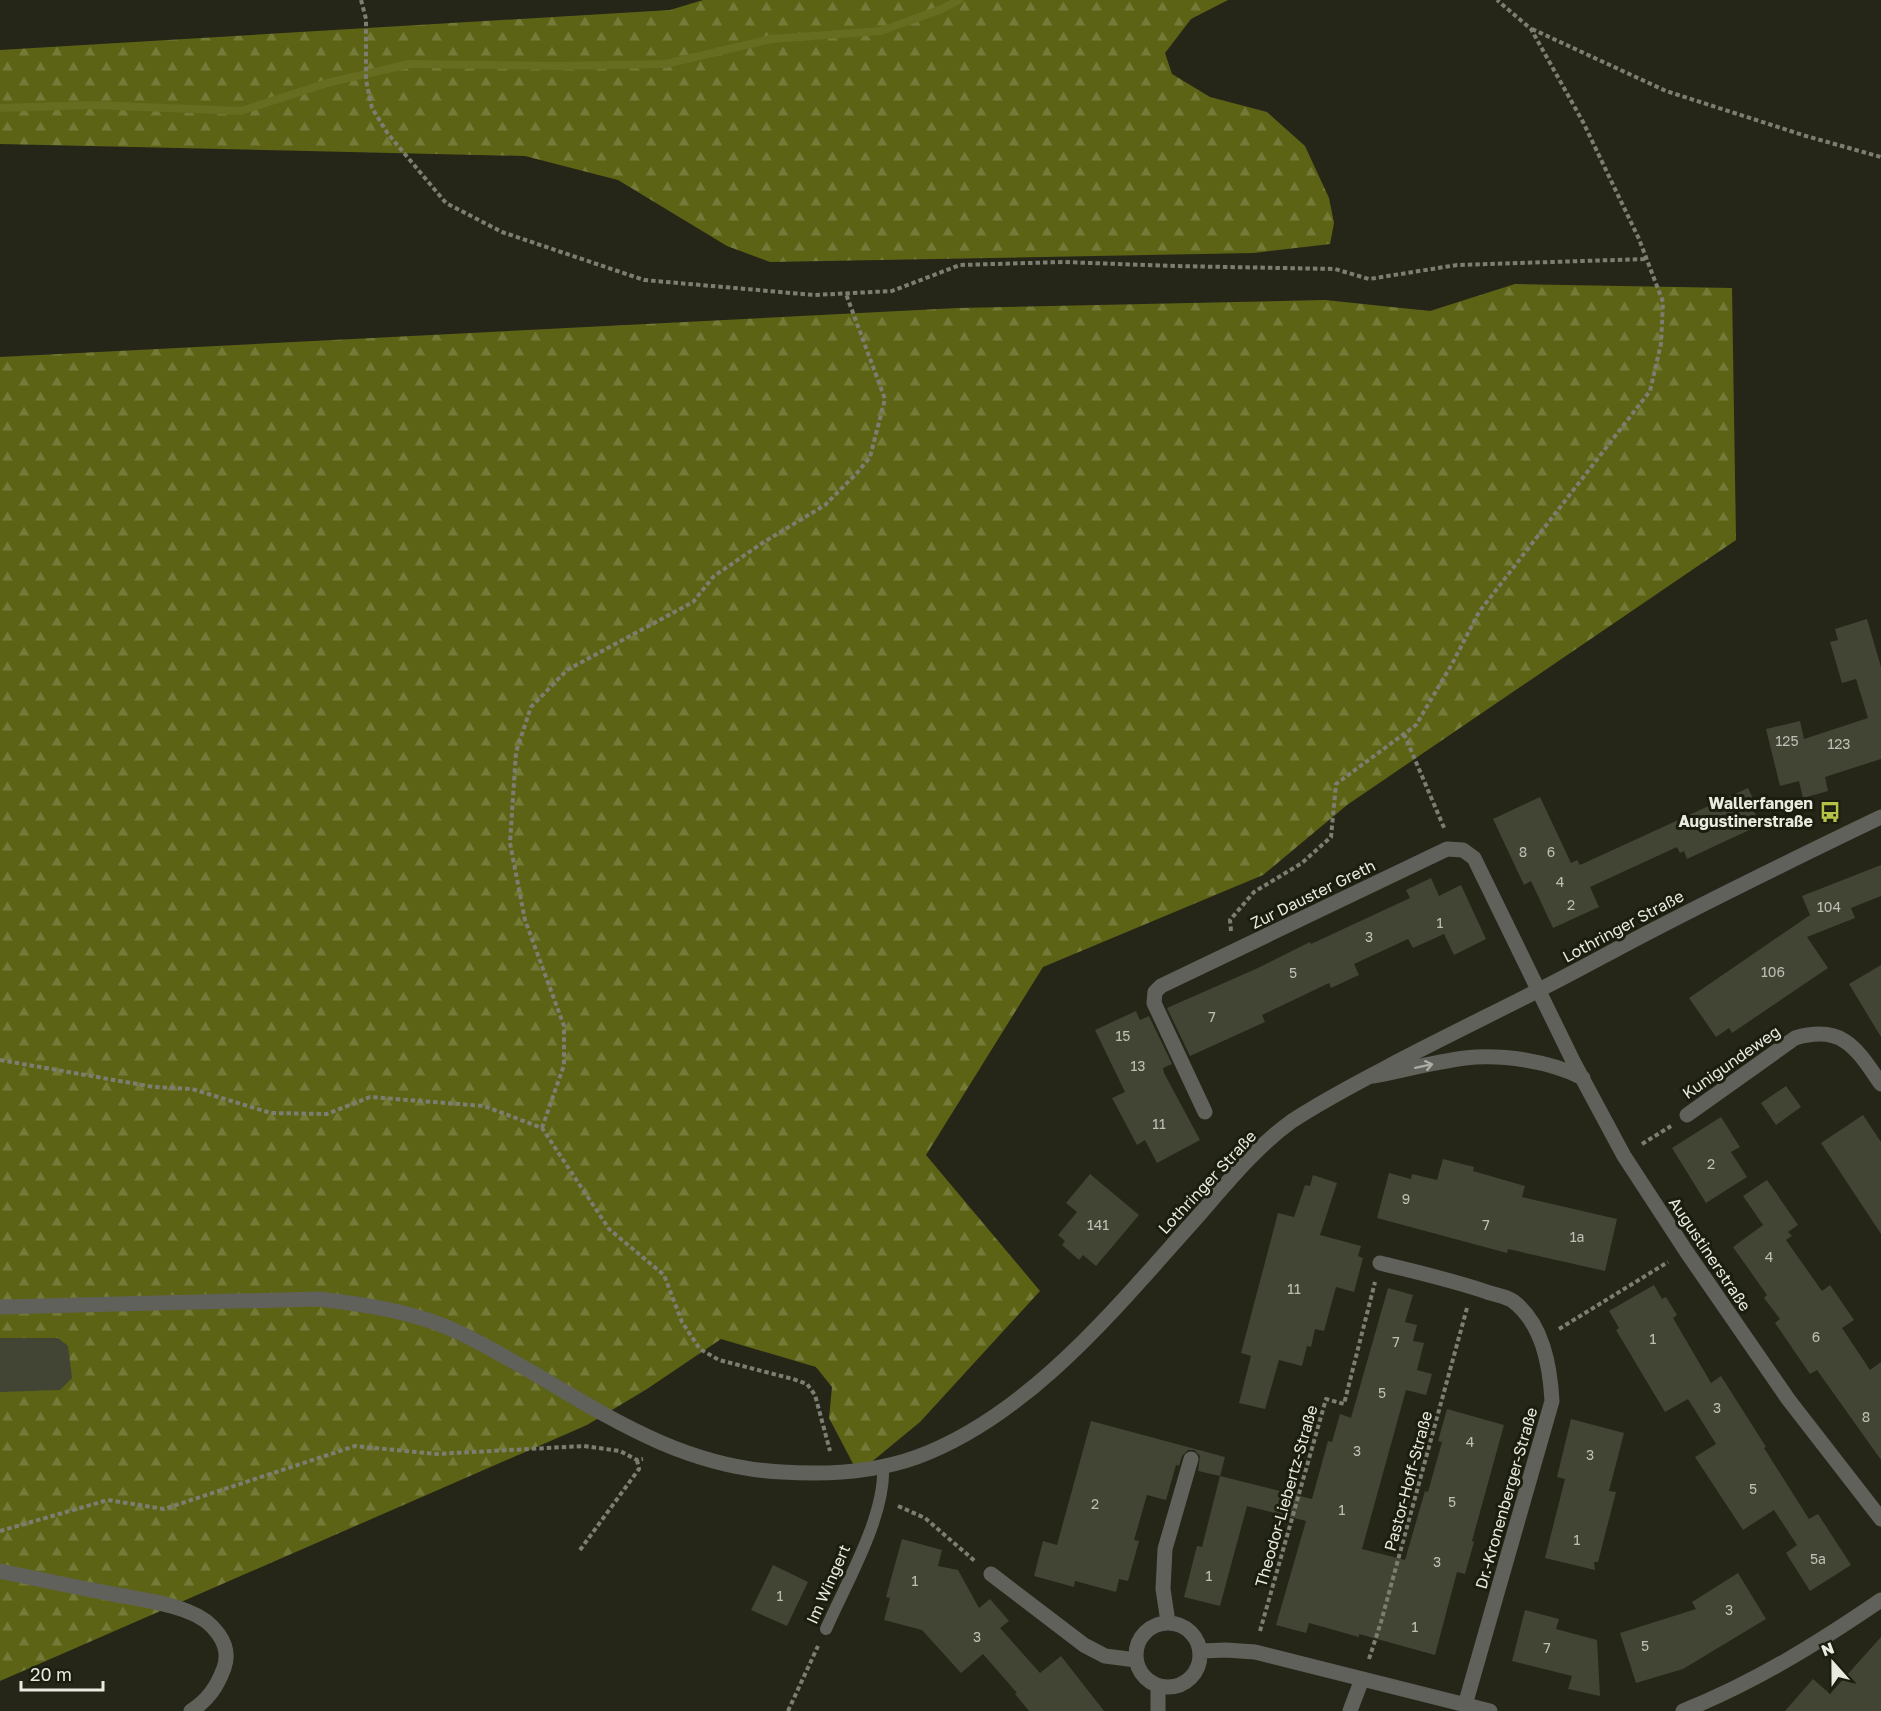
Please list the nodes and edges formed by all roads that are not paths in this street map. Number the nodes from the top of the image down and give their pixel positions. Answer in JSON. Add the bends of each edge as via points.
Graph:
{"nodes":[{"id":1,"x":1881,"y":817,"type":"edge"},
{"id":2,"x":1540,"y":990,"type":"junction"},
{"id":3,"x":1366,"y":1078,"type":"junction"},
{"id":4,"x":1582,"y":1078,"type":"junction"},
{"id":5,"x":1881,"y":1084,"type":"edge"},
{"id":6,"x":1205,"y":1112,"type":"dead end"},
{"id":7,"x":1687,"y":1115,"type":"road end"},
{"id":8,"x":1380,"y":1263,"type":"road end"},
{"id":9,"x":0,"y":1307,"type":"edge"},
{"id":10,"x":1191,"y":1459,"type":"dead end"},
{"id":11,"x":883,"y":1466,"type":"junction"},
{"id":12,"x":1881,"y":1519,"type":"edge"},
{"id":13,"x":0,"y":1571,"type":"edge"},
{"id":14,"x":990,"y":1574,"type":"road end"},
{"id":15,"x":1881,"y":1600,"type":"edge"},
{"id":16,"x":1168,"y":1622,"type":"junction"},
{"id":17,"x":826,"y":1629,"type":"road end"},
{"id":18,"x":1201,"y":1651,"type":"junction"},
{"id":19,"x":1136,"y":1660,"type":"junction"},
{"id":20,"x":1362,"y":1679,"type":"junction"},
{"id":21,"x":1158,"y":1686,"type":"junction"},
{"id":22,"x":1465,"y":1705,"type":"junction"},
{"id":23,"x":191,"y":1711,"type":"edge"},
{"id":24,"x":1158,"y":1711,"type":"edge"},
{"id":25,"x":1350,"y":1711,"type":"edge"},
{"id":26,"x":1490,"y":1711,"type":"edge"},
{"id":27,"x":1683,"y":1711,"type":"edge"}],
"edges":[{"from":1,"to":2,"type":"street","name":"Lothringer Straße"},
{"from":2,"to":3,"type":"street","name":"Lothringer Straße"},
{"from":2,"to":4,"type":"street","name":"Augustinerstraße"},
{"from":2,"to":6,"type":"street","name":"Zur Dauster Greth","via":[[1474,858],[1463,850],[1448,849],[1155,992],[1154,1003]]},
{"from":3,"to":4,"type":"street","one_way":true,"via":[[1467,1058],[1546,1064]]},
{"from":3,"to":11,"type":"street","name":"Lothringer Straße","via":[[1292,1121],[1255,1152],[1138,1283],[1027,1391],[959,1437],[916,1457]]},
{"from":4,"to":12,"type":"street","name":"Augustinerstraße","via":[[1624,1156],[1686,1251],[1788,1399]]},
{"from":5,"to":7,"type":"street","name":"Kunigundeweg","via":[[1859,1053],[1842,1038],[1811,1034],[1795,1038]]},
{"from":8,"to":22,"type":"street","name":"Dr.-Kronenberger-Straße","via":[[1511,1300],[1527,1315],[1550,1368],[1552,1401]]},
{"from":9,"to":11,"type":"street","name":"Lothringer Straße","via":[[320,1299],[364,1305],[410,1315],[457,1332],[659,1443],[743,1468],[836,1472]]},
{"from":10,"to":16,"type":"street","via":[[1164,1559]]},
{"from":11,"to":17,"type":"lane","name":"Im Wingert","via":[[881,1498],[869,1534]]},
{"from":13,"to":23,"type":"street","via":[[150,1601],[190,1612],[212,1625],[224,1643],[226,1663],[218,1685]]},
{"from":14,"to":19,"type":"street","via":[[1084,1645],[1105,1656]]},
{"from":15,"to":27,"type":"street","via":[[1788,1660]]},
{"from":16,"to":18,"type":"street","via":[[1184,1626],[1195,1636]]},
{"from":16,"to":19,"type":"street","via":[[1154,1625],[1143,1634],[1136,1646]]},
{"from":18,"to":20,"type":"street","via":[[1255,1652]]},
{"from":18,"to":21,"type":"street","via":[[1198,1668],[1188,1680],[1174,1687]]},
{"from":19,"to":21,"type":"street","via":[[1140,1671]]},
{"from":20,"to":22,"type":"street"},
{"from":20,"to":25,"type":"street"},
{"from":21,"to":24,"type":"street"},
{"from":22,"to":26,"type":"street"}]}
